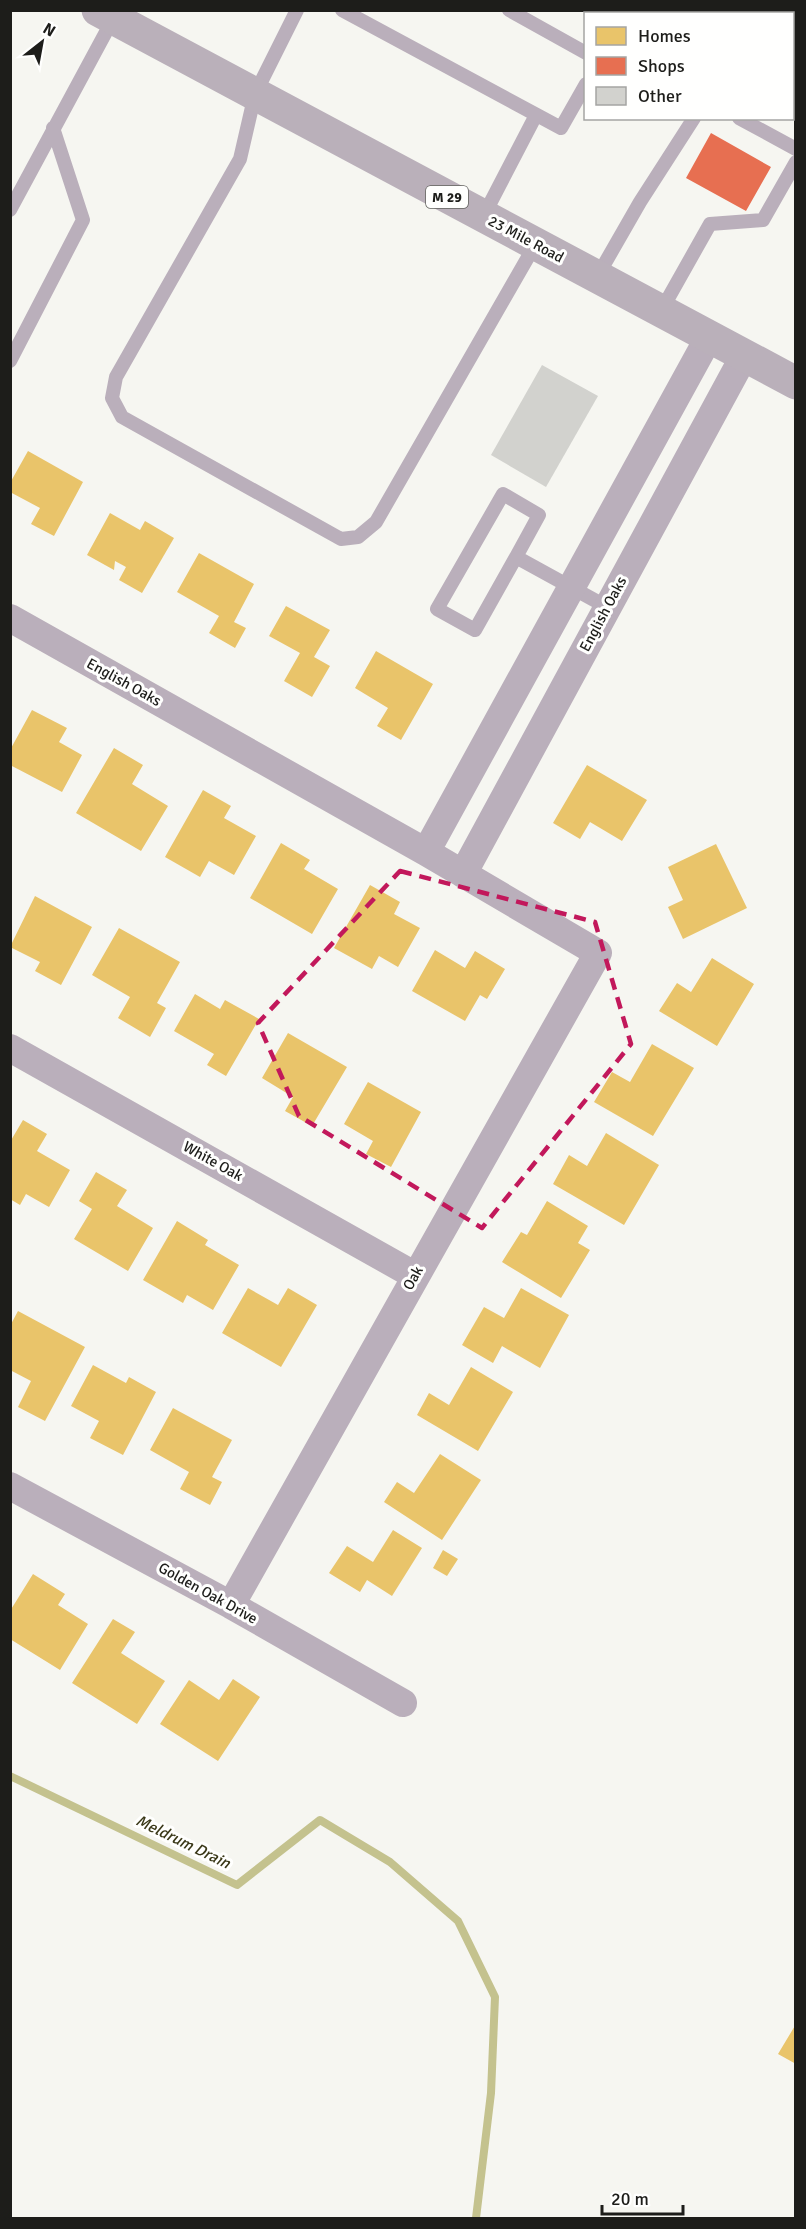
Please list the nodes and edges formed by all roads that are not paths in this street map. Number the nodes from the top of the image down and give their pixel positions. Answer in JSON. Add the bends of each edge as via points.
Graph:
{"nodes":[{"id":1,"x":297,"y":10,"type":"edge"},
{"id":2,"x":342,"y":10,"type":"edge"},
{"id":3,"x":509,"y":10,"type":"edge"},
{"id":4,"x":105,"y":15,"type":"edge"},
{"id":5,"x":584,"y":52,"type":"edge"},
{"id":6,"x":584,"y":86,"type":"edge"},
{"id":7,"x":255,"y":94,"type":"junction"},
{"id":8,"x":536,"y":115,"type":"junction"},
{"id":9,"x":693,"y":120,"type":"edge"},
{"id":10,"x":743,"y":120,"type":"edge"},
{"id":11,"x":53,"y":128,"type":"junction"},
{"id":12,"x":795,"y":149,"type":"edge"},
{"id":13,"x":795,"y":162,"type":"edge"},
{"id":14,"x":10,"y":210,"type":"edge"},
{"id":15,"x":483,"y":217,"type":"junction"},
{"id":16,"x":535,"y":245,"type":"junction"},
{"id":17,"x":597,"y":277,"type":"junction"},
{"id":18,"x":661,"y":311,"type":"junction"},
{"id":19,"x":709,"y":337,"type":"junction"},
{"id":20,"x":744,"y":356,"type":"junction"},
{"id":21,"x":10,"y":361,"type":"edge"},
{"id":22,"x":795,"y":383,"type":"edge"},
{"id":23,"x":516,"y":557,"type":"junction"},
{"id":24,"x":571,"y":588,"type":"junction"},
{"id":25,"x":607,"y":607,"type":"junction"},
{"id":26,"x":10,"y":618,"type":"edge"},
{"id":27,"x":426,"y":852,"type":"junction"},
{"id":28,"x":463,"y":874,"type":"junction"},
{"id":29,"x":598,"y":953,"type":"joint"},
{"id":30,"x":10,"y":1048,"type":"edge"},
{"id":31,"x":414,"y":1275,"type":"junction"},
{"id":32,"x":10,"y":1486,"type":"edge"},
{"id":33,"x":231,"y":1605,"type":"junction"},
{"id":34,"x":403,"y":1703,"type":"dead end"}],
"edges":[{"from":1,"to":7,"type":"lane"},
{"from":2,"to":8,"type":"lane"},
{"from":3,"to":5,"type":"lane"},
{"from":4,"to":7,"type":"main road","name":"23 Mile Road","number":"M 29"},
{"from":4,"to":11,"type":"lane"},
{"from":6,"to":8,"type":"lane","via":[[561,128]]},
{"from":7,"to":15,"type":"main road","name":"23 Mile Road","number":"M 29"},
{"from":7,"to":16,"type":"lane","via":[[240,159],[116,377],[112,398],[122,417],[341,539],[358,537],[376,522]]},
{"from":8,"to":15,"type":"lane"},
{"from":9,"to":17,"type":"lane"},
{"from":10,"to":12,"type":"lane"},
{"from":11,"to":14,"type":"lane"},
{"from":11,"to":21,"type":"lane","via":[[83,220]]},
{"from":13,"to":18,"type":"lane","via":[[763,220],[710,224]]},
{"from":15,"to":16,"type":"main road","name":"23 Mile Road","number":"M 29"},
{"from":16,"to":17,"type":"main road","name":"23 Mile Road","number":"M 29"},
{"from":17,"to":18,"type":"main road","name":"23 Mile Road","number":"M 29"},
{"from":18,"to":19,"type":"main road","name":"23 Mile Road","number":"M 29"},
{"from":19,"to":20,"type":"main road","name":"23 Mile Road","number":"M 29"},
{"from":19,"to":24,"type":"street"},
{"from":20,"to":22,"type":"main road","name":"23 Mile Road","number":"M 29"},
{"from":20,"to":25,"type":"street","name":"English Oaks"},
{"from":23,"to":23,"type":"lane","via":[[475,630],[437,609],[503,494],[539,515]]},
{"from":23,"to":24,"type":"lane"},
{"from":24,"to":25,"type":"lane"},
{"from":24,"to":27,"type":"street"},
{"from":25,"to":28,"type":"street","name":"English Oaks"},
{"from":26,"to":27,"type":"street","name":"English Oaks"},
{"from":27,"to":28,"type":"street","name":"English Oaks"},
{"from":28,"to":29,"type":"street","name":"English Oaks"},
{"from":29,"to":31,"type":"street","name":"Oak"},
{"from":30,"to":31,"type":"street","name":"White Oak"},
{"from":31,"to":33,"type":"street","name":"Oak"},
{"from":32,"to":33,"type":"street","name":"Golden Oak Drive"},
{"from":33,"to":34,"type":"street","name":"Golden Oak Drive"}]}
